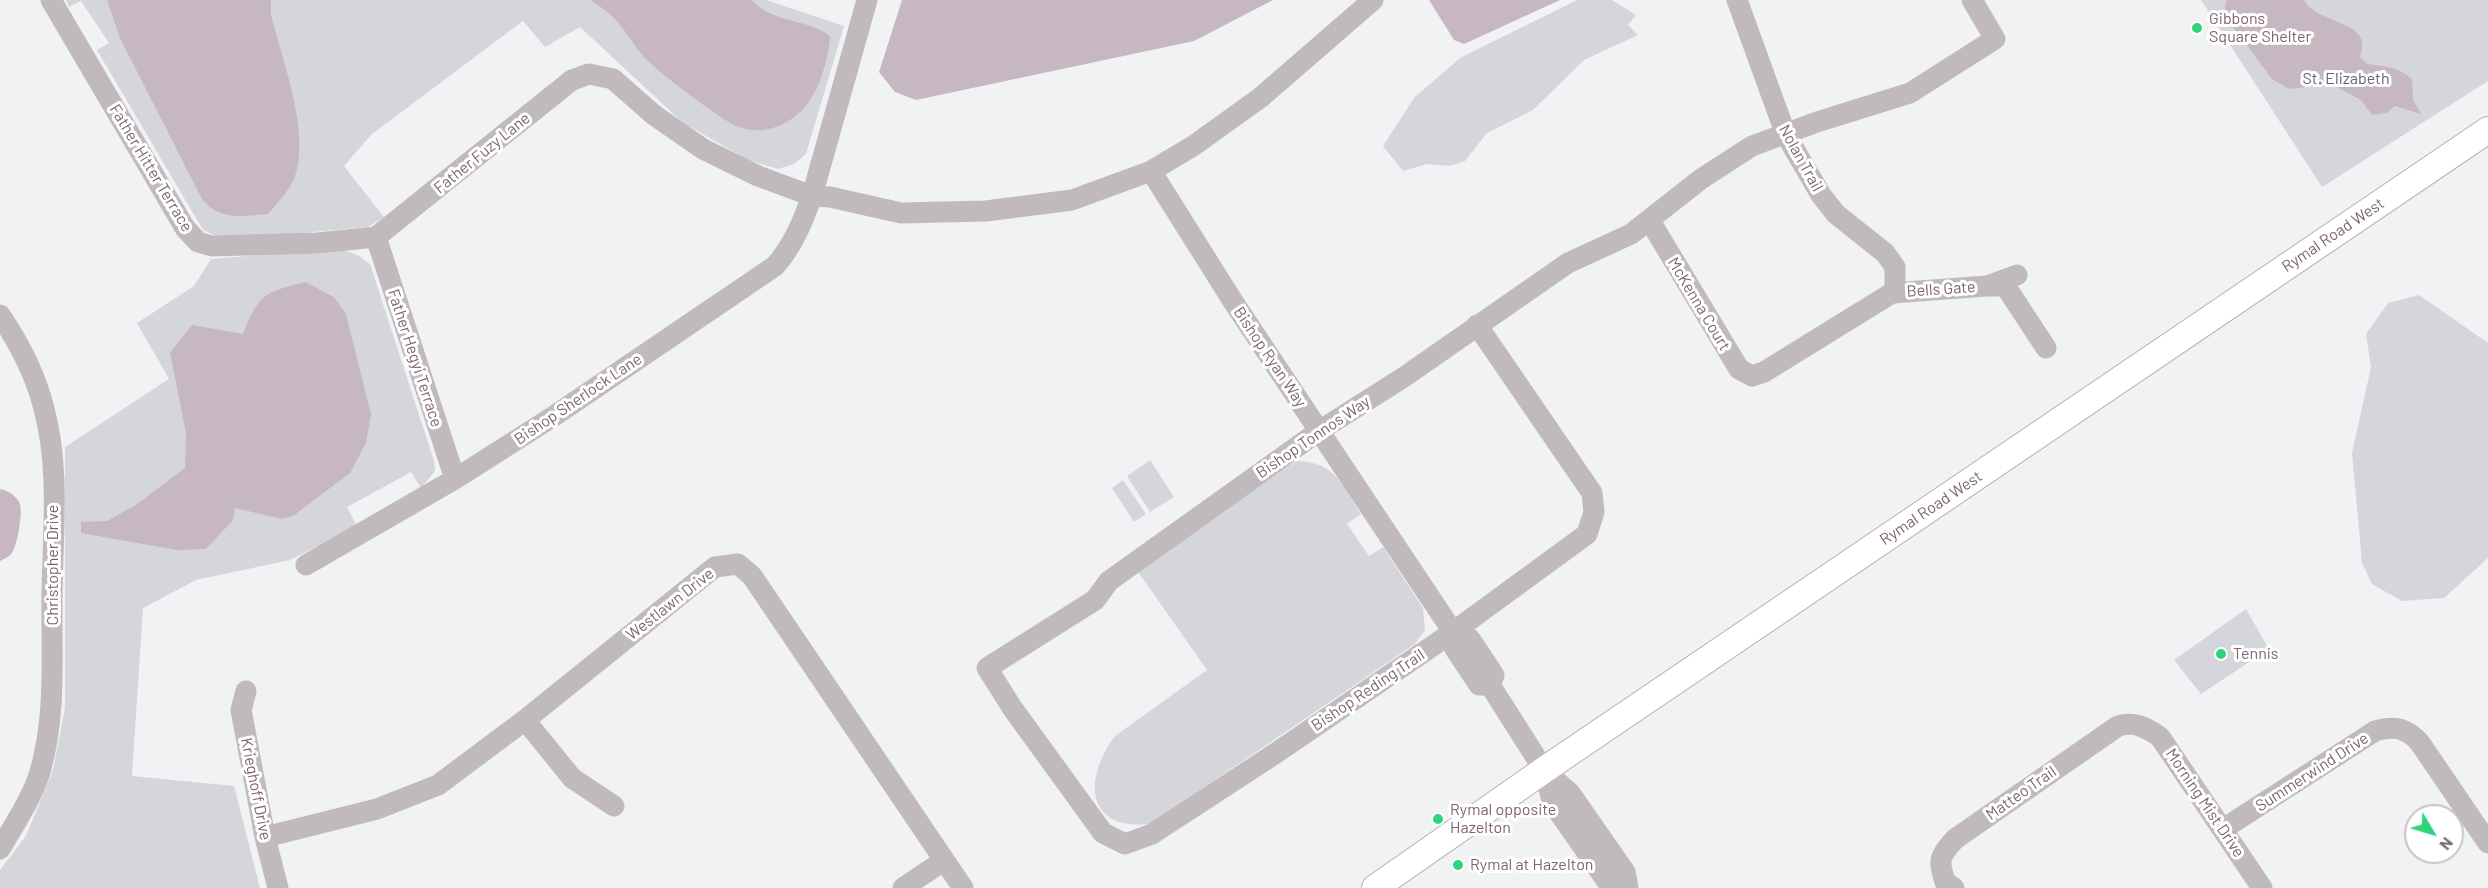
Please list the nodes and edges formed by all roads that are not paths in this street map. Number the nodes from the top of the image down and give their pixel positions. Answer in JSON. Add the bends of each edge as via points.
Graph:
{"nodes":[{"id":1,"x":51,"y":0,"type":"edge"},
{"id":2,"x":867,"y":0,"type":"edge"},
{"id":3,"x":1373,"y":0,"type":"edge"},
{"id":4,"x":1737,"y":0,"type":"edge"},
{"id":5,"x":1972,"y":0,"type":"edge"},
{"id":6,"x":2488,"y":130,"type":"edge"},
{"id":7,"x":1786,"y":135,"type":"junction"},
{"id":8,"x":1151,"y":171,"type":"junction"},
{"id":9,"x":812,"y":196,"type":"junction"},
{"id":10,"x":1650,"y":221,"type":"junction"},
{"id":11,"x":376,"y":237,"type":"junction"},
{"id":12,"x":2017,"y":275,"type":"dead end"},
{"id":13,"x":1987,"y":286,"type":"junction"},
{"id":14,"x":1896,"y":292,"type":"junction"},
{"id":15,"x":0,"y":315,"type":"edge"},
{"id":16,"x":1478,"y":325,"type":"junction"},
{"id":17,"x":2046,"y":348,"type":"dead end"},
{"id":18,"x":1320,"y":431,"type":"junction"},
{"id":19,"x":455,"y":479,"type":"junction"},
{"id":20,"x":306,"y":565,"type":"dead end"},
{"id":21,"x":1453,"y":632,"type":"junction"},
{"id":22,"x":987,"y":668,"type":"joint"},
{"id":23,"x":246,"y":691,"type":"dead end"},
{"id":24,"x":525,"y":720,"type":"junction"},
{"id":25,"x":2139,"y":725,"type":"joint"},
{"id":26,"x":1544,"y":770,"type":"junction"},
{"id":27,"x":614,"y":806,"type":"dead end"},
{"id":28,"x":2223,"y":829,"type":"junction"},
{"id":29,"x":265,"y":837,"type":"junction"},
{"id":30,"x":2488,"y":843,"type":"edge"},
{"id":31,"x":0,"y":849,"type":"edge"},
{"id":32,"x":943,"y":861,"type":"junction"},
{"id":33,"x":278,"y":888,"type":"edge"},
{"id":34,"x":903,"y":888,"type":"edge"},
{"id":35,"x":963,"y":888,"type":"edge"},
{"id":36,"x":1375,"y":888,"type":"edge"},
{"id":37,"x":1616,"y":888,"type":"edge"},
{"id":38,"x":1628,"y":888,"type":"edge"},
{"id":39,"x":1954,"y":888,"type":"edge"},
{"id":40,"x":2262,"y":888,"type":"edge"}],
"edges":[{"from":1,"to":11,"type":"street","name":"Father Hitter Terrace","via":[[185,228],[198,242],[212,246]]},
{"from":2,"to":9,"type":"street","name":"Bishop Sherlock Lane"},
{"from":3,"to":8,"type":"street","via":[[1260,98]]},
{"from":4,"to":7,"type":"street","name":"Nolan Trail"},
{"from":5,"to":7,"type":"street","via":[[1995,39],[1910,93]]},
{"from":6,"to":26,"type":"main road","name":"Rymal Road West"},
{"from":7,"to":10,"type":"street","via":[[1752,146],[1701,179]]},
{"from":7,"to":14,"type":"street","name":"Nolan Trail","via":[[1836,214],[1886,253],[1895,267]]},
{"from":8,"to":9,"type":"street","via":[[1072,200],[986,211],[901,213]]},
{"from":8,"to":18,"type":"street","name":"Bishop Ryan Way"},
{"from":9,"to":11,"type":"street","name":"Father Fuzy Lane","via":[[758,176],[703,149],[654,115],[613,79],[589,74],[572,80]]},
{"from":9,"to":19,"type":"street","name":"Bishop Sherlock Lane","via":[[802,224],[775,266]]},
{"from":10,"to":14,"type":"street","name":"McKenna Court","via":[[1738,369],[1752,376]]},
{"from":10,"to":16,"type":"street","name":"Bishop Tonnos Way","via":[[1568,263]]},
{"from":11,"to":19,"type":"street","name":"Father Hegyi Terrace"},
{"from":12,"to":13,"type":"street","name":"Bells Gate"},
{"from":13,"to":14,"type":"street","name":"Bells Gate"},
{"from":13,"to":17,"type":"street","name":"Bells Gate","via":[[2008,290]]},
{"from":15,"to":31,"type":"street","name":"Christopher Drive","via":[[27,363],[44,410],[53,468],[53,699],[39,773]]},
{"from":16,"to":18,"type":"street","name":"Bishop Tonnos Way"},
{"from":16,"to":21,"type":"street","name":"Bishop Reding Trail","via":[[1580,473],[1592,493],[1594,512],[1587,534]]},
{"from":18,"to":21,"type":"street","name":"Bishop Ryan Way"},
{"from":18,"to":22,"type":"street","name":"Bishop Tonnos Way","via":[[1109,581],[1095,600]]},
{"from":19,"to":20,"type":"street","name":"Bishop Sherlock Lane"},
{"from":21,"to":22,"type":"street","name":"Bishop Reding Trail","via":[[1152,834],[1125,844],[1103,833]]},
{"from":21,"to":26,"type":"street","name":"Bishop Ryan Way","via":[[1455,649],[1479,685],[1490,685]]},
{"from":23,"to":29,"type":"street","name":"Krieghoff Drive","via":[[241,710]]},
{"from":24,"to":27,"type":"street","via":[[572,778]]},
{"from":24,"to":29,"type":"street","name":"Westlawn Drive","via":[[438,785],[377,809]]},
{"from":24,"to":32,"type":"street","name":"Westlawn Drive","via":[[715,567],[738,564],[752,576]]},
{"from":25,"to":28,"type":"street","name":"Morning Mist Drive","via":[[2160,737]]},
{"from":25,"to":39,"type":"street","name":"Matteo Trail","via":[[2118,726],[1954,839],[1941,854],[1939,864],[1945,882]]},
{"from":26,"to":36,"type":"main road","name":"Rymal Road West"},
{"from":26,"to":37,"type":"street","via":[[1552,804]]},
{"from":26,"to":38,"type":"street","via":[[1578,804],[1625,872]]},
{"from":28,"to":30,"type":"street","name":"Summerwind Drive","via":[[2375,731],[2395,727],[2420,743]]},
{"from":28,"to":40,"type":"street","name":"Morning Mist Drive"},
{"from":29,"to":33,"type":"street","name":"Krieghoff Drive"},
{"from":32,"to":34,"type":"street"},
{"from":32,"to":35,"type":"street","name":"Westlawn Drive"}]}
